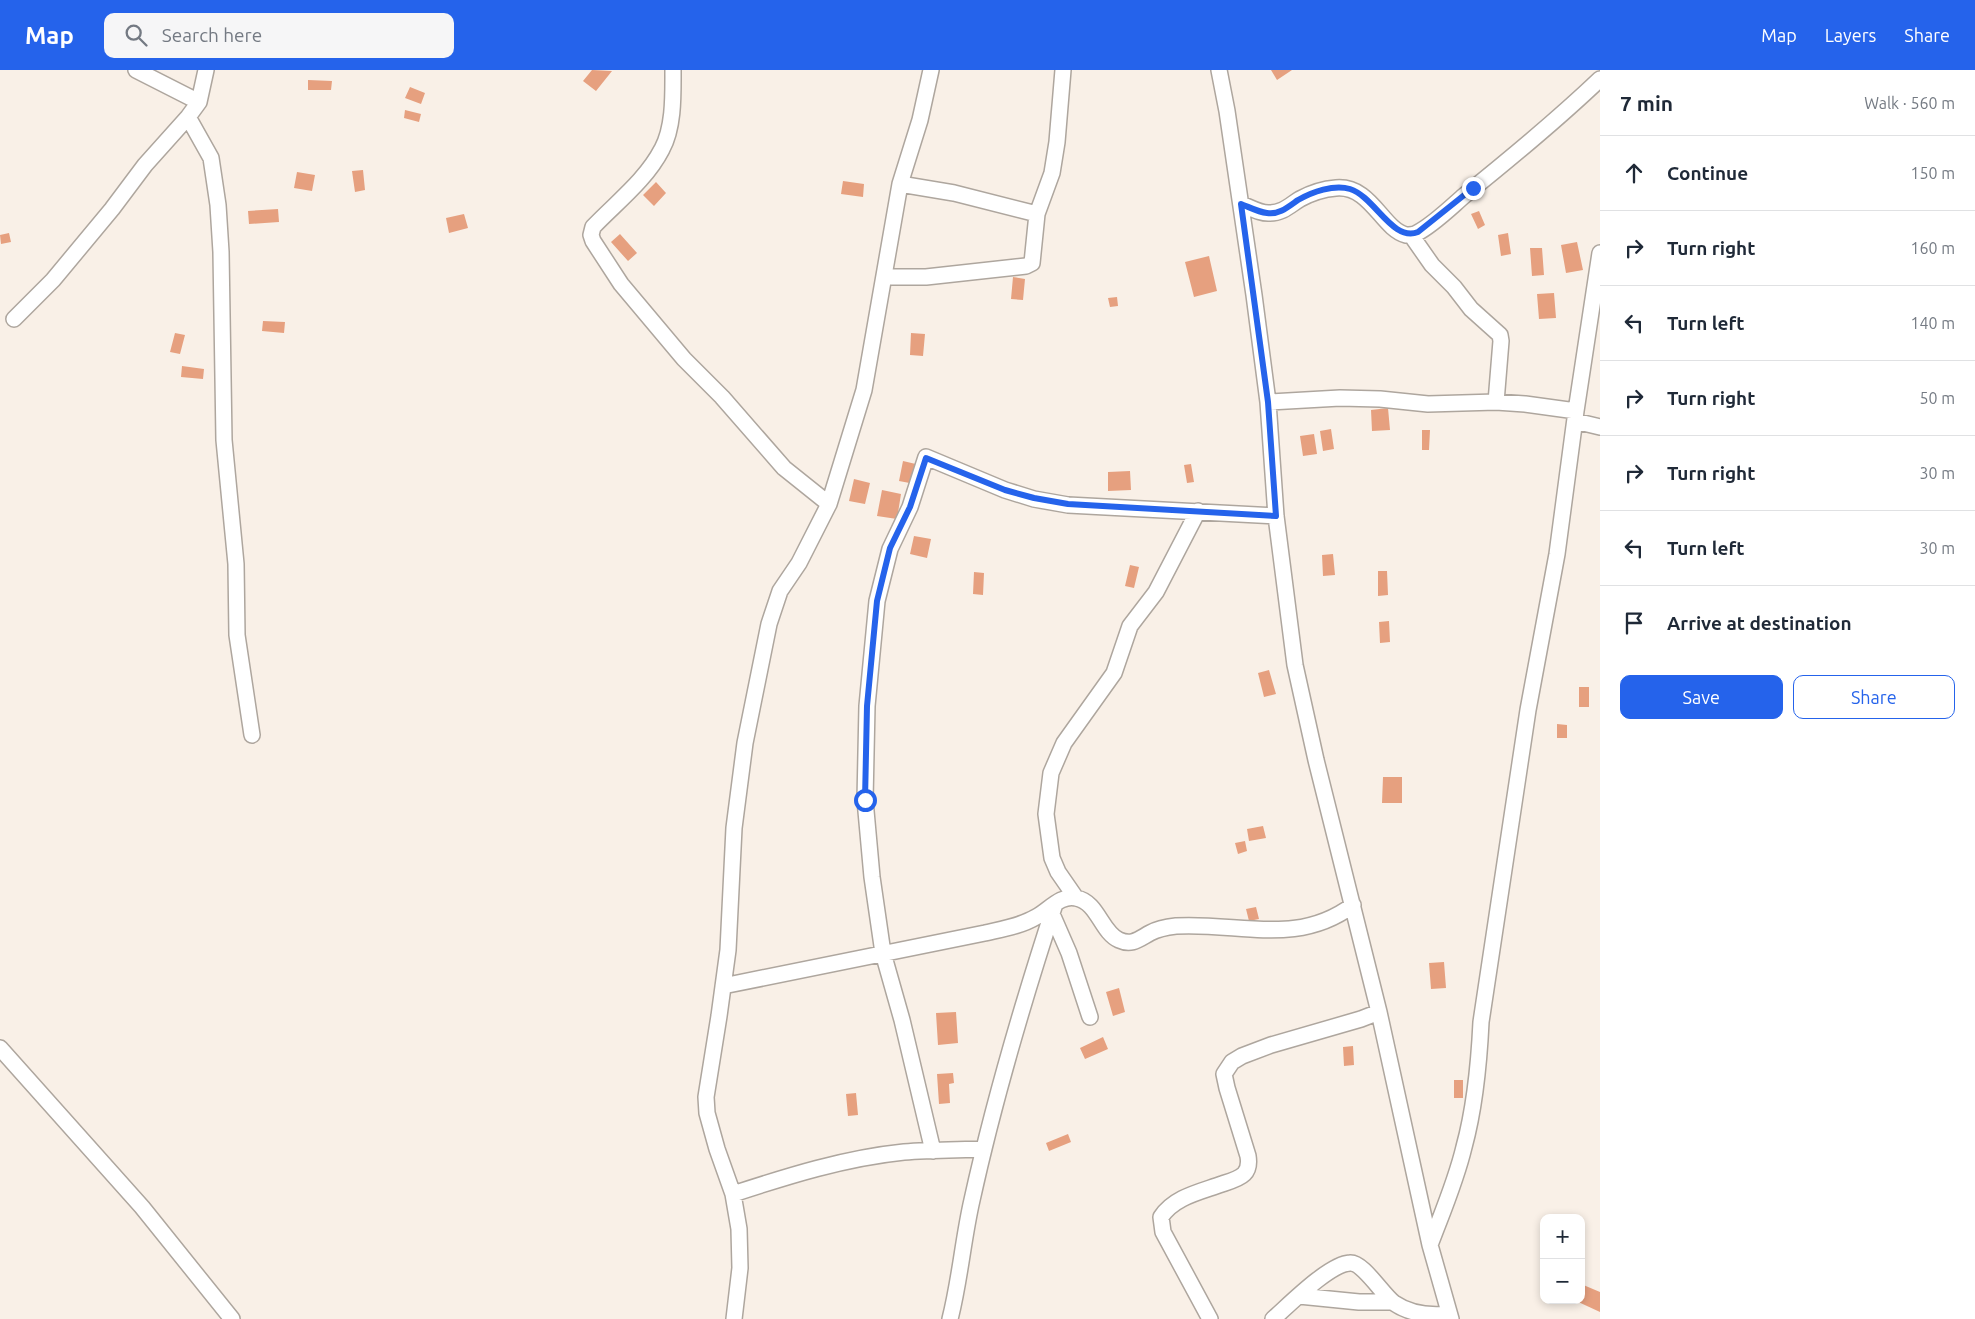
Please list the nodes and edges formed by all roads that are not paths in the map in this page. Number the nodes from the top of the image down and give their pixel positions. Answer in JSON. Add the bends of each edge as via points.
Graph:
{"nodes":[{"id":1,"x":136,"y":70,"type":"edge"},
{"id":2,"x":206,"y":70,"type":"edge"},
{"id":3,"x":673,"y":70,"type":"edge"},
{"id":4,"x":931,"y":70,"type":"edge"},
{"id":5,"x":1063,"y":70,"type":"edge"},
{"id":6,"x":1219,"y":70,"type":"edge"},
{"id":7,"x":1600,"y":79,"type":"edge"},
{"id":8,"x":199,"y":102,"type":"junction"},
{"id":9,"x":188,"y":118,"type":"junction"},
{"id":10,"x":900,"y":184,"type":"junction"},
{"id":11,"x":1241,"y":204,"type":"junction"},
{"id":12,"x":1037,"y":214,"type":"junction"},
{"id":13,"x":1411,"y":235,"type":"junction"},
{"id":14,"x":1600,"y":253,"type":"edge"},
{"id":15,"x":884,"y":277,"type":"junction"},
{"id":16,"x":14,"y":319,"type":"dead end"},
{"id":17,"x":1268,"y":402,"type":"junction"},
{"id":18,"x":1496,"y":402,"type":"junction"},
{"id":19,"x":1576,"y":416,"type":"junction"},
{"id":20,"x":1600,"y":427,"type":"edge"},
{"id":21,"x":829,"y":504,"type":"junction"},
{"id":22,"x":1198,"y":511,"type":"junction"},
{"id":23,"x":1276,"y":516,"type":"junction"},
{"id":24,"x":252,"y":735,"type":"dead end"},
{"id":25,"x":1076,"y":898,"type":"junction"},
{"id":26,"x":1353,"y":905,"type":"junction"},
{"id":27,"x":1053,"y":909,"type":"junction"},
{"id":28,"x":883,"y":953,"type":"junction"},
{"id":29,"x":723,"y":986,"type":"junction"},
{"id":30,"x":1379,"y":1012,"type":"junction"},
{"id":31,"x":1090,"y":1017,"type":"dead end"},
{"id":32,"x":0,"y":1048,"type":"edge"},
{"id":33,"x":984,"y":1149,"type":"junction"},
{"id":34,"x":932,"y":1151,"type":"junction"},
{"id":35,"x":733,"y":1194,"type":"junction"},
{"id":36,"x":1430,"y":1245,"type":"junction"},
{"id":37,"x":1299,"y":1296,"type":"junction"},
{"id":38,"x":1393,"y":1302,"type":"junction"},
{"id":39,"x":1443,"y":1317,"type":"edge"},
{"id":40,"x":232,"y":1319,"type":"edge"},
{"id":41,"x":734,"y":1319,"type":"edge"},
{"id":42,"x":950,"y":1319,"type":"edge"},
{"id":43,"x":1210,"y":1319,"type":"edge"},
{"id":44,"x":1273,"y":1319,"type":"edge"}],
"edges":[{"from":1,"to":8,"type":"street"},
{"from":2,"to":8,"type":"street"},
{"from":3,"to":21,"type":"street","via":[[670,124],[663,148],[651,167],[593,227],[592,241],[621,284],[684,359],[784,468]]},
{"from":4,"to":10,"type":"street","via":[[920,120]]},
{"from":5,"to":12,"type":"street","via":[[1052,173]]},
{"from":6,"to":11,"type":"street"},
{"from":7,"to":13,"type":"street","via":[[1553,123]]},
{"from":8,"to":9,"type":"street"},
{"from":9,"to":16,"type":"street","via":[[145,165],[53,280]]},
{"from":9,"to":24,"type":"street","via":[[211,158],[218,205],[224,440],[236,564],[237,635]]},
{"from":10,"to":12,"type":"street","via":[[954,193]]},
{"from":10,"to":15,"type":"street"},
{"from":11,"to":13,"type":"street","via":[[1268,214],[1287,209],[1319,191],[1350,189],[1372,205],[1396,230]]},
{"from":11,"to":17,"type":"street"},
{"from":12,"to":15,"type":"street","via":[[1034,259],[1029,265],[926,277]]},
{"from":13,"to":18,"type":"street","via":[[1432,265],[1471,309],[1500,335]]},
{"from":14,"to":19,"type":"street"},
{"from":15,"to":21,"type":"street","via":[[864,390]]},
{"from":17,"to":18,"type":"street","via":[[1359,398],[1428,404]]},
{"from":17,"to":23,"type":"street"},
{"from":18,"to":19,"type":"street","via":[[1525,404]]},
{"from":19,"to":20,"type":"street"},
{"from":19,"to":36,"type":"street","via":[[1557,554],[1528,710],[1481,1022],[1471,1113],[1457,1172]]},
{"from":21,"to":29,"type":"street","via":[[799,563],[780,591],[761,655],[734,828]]},
{"from":22,"to":23,"type":"street"},
{"from":22,"to":25,"type":"street","via":[[1156,592],[1130,626],[1114,673],[1064,743],[1051,773],[1046,814],[1052,858]]},
{"from":22,"to":28,"type":"street","via":[[1068,504],[1034,498],[1005,490],[926,458],[910,507],[890,548],[872,637],[865,800]]},
{"from":23,"to":26,"type":"street","via":[[1295,665]]},
{"from":25,"to":26,"type":"street","via":[[1098,914],[1117,940],[1130,943],[1163,927],[1256,930],[1302,927],[1338,916]]},
{"from":25,"to":27,"type":"street","via":[[1063,899]]},
{"from":26,"to":30,"type":"street"},
{"from":27,"to":28,"type":"street","via":[[1021,924]]},
{"from":27,"to":31,"type":"street"},
{"from":27,"to":33,"type":"street","via":[[997,1093]]},
{"from":28,"to":29,"type":"street"},
{"from":28,"to":34,"type":"street"},
{"from":29,"to":35,"type":"street","via":[[706,1097],[714,1140]]},
{"from":30,"to":36,"type":"street"},
{"from":30,"to":43,"type":"street","via":[[1242,1056],[1232,1062],[1224,1074],[1249,1165],[1244,1174],[1187,1196],[1167,1208],[1161,1217],[1163,1232]]},
{"from":32,"to":40,"type":"street","via":[[142,1207]]},
{"from":33,"to":34,"type":"street"},
{"from":33,"to":42,"type":"street"},
{"from":34,"to":35,"type":"street","via":[[902,1152],[843,1162]]},
{"from":35,"to":41,"type":"street","via":[[739,1229],[740,1268]]},
{"from":36,"to":39,"type":"street"},
{"from":37,"to":38,"type":"street"},
{"from":37,"to":38,"type":"street","via":[[1332,1269],[1350,1263],[1360,1265]]},
{"from":37,"to":44,"type":"street"},
{"from":38,"to":39,"type":"street","via":[[1412,1312]]}]}
